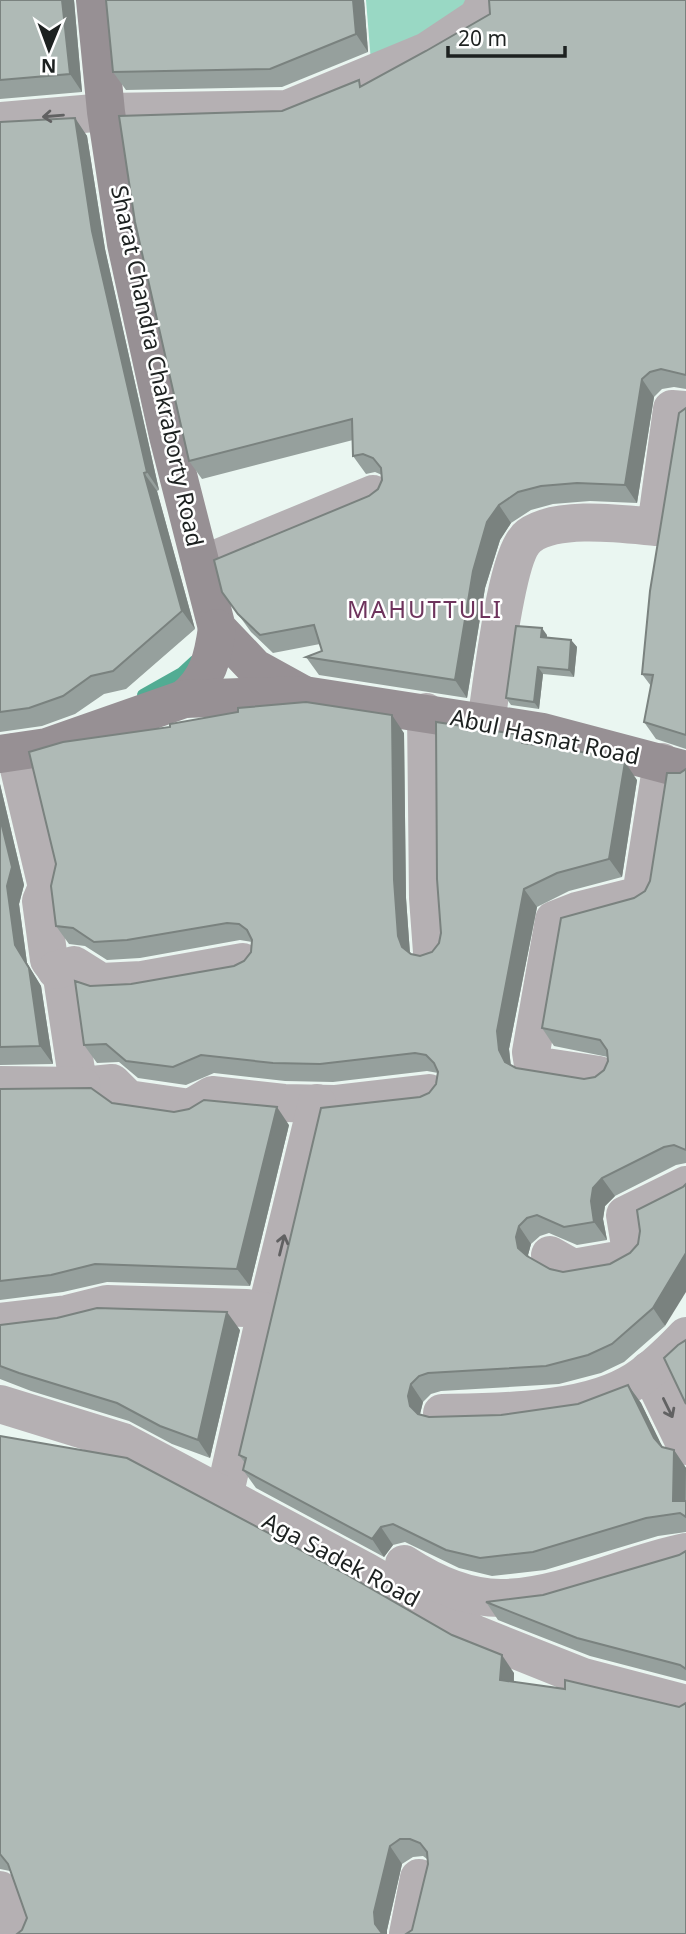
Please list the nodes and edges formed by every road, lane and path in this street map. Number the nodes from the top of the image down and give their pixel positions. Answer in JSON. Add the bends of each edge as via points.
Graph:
{"nodes":[{"id":1,"x":95,"y":0,"type":"edge"},
{"id":2,"x":486,"y":0,"type":"edge"},
{"id":3,"x":106,"y":111,"type":"junction"},
{"id":4,"x":0,"y":121,"type":"edge"},
{"id":5,"x":686,"y":410,"type":"edge"},
{"id":6,"x":373,"y":494,"type":"edge"},
{"id":7,"x":201,"y":565,"type":"junction"},
{"id":8,"x":217,"y":628,"type":"junction"},
{"id":9,"x":304,"y":695,"type":"junction"},
{"id":10,"x":184,"y":699,"type":"junction"},
{"id":11,"x":426,"y":712,"type":"junction"},
{"id":12,"x":486,"y":722,"type":"junction"},
{"id":13,"x":21,"y":751,"type":"edge"},
{"id":14,"x":674,"y":766,"type":"edge"},
{"id":15,"x":432,"y":952,"type":"edge"},
{"id":16,"x":243,"y":962,"type":"edge"},
{"id":17,"x":56,"y":970,"type":"junction"},
{"id":18,"x":599,"y":1075,"type":"edge"},
{"id":19,"x":0,"y":1086,"type":"edge"},
{"id":20,"x":82,"y":1086,"type":"junction"},
{"id":21,"x":429,"y":1093,"type":"edge"},
{"id":22,"x":317,"y":1103,"type":"junction"},
{"id":23,"x":686,"y":1185,"type":"edge"},
{"id":24,"x":550,"y":1255,"type":"dead end"},
{"id":25,"x":266,"y":1312,"type":"junction"},
{"id":26,"x":0,"y":1322,"type":"edge"},
{"id":27,"x":686,"y":1336,"type":"edge"},
{"id":28,"x":649,"y":1370,"type":"junction"},
{"id":29,"x":0,"y":1404,"type":"edge"},
{"id":30,"x":442,"y":1413,"type":"dead end"},
{"id":31,"x":686,"y":1446,"type":"edge"},
{"id":32,"x":224,"y":1497,"type":"junction"},
{"id":33,"x":686,"y":1552,"type":"edge"},
{"id":34,"x":334,"y":1555,"type":"junction"},
{"id":35,"x":686,"y":1703,"type":"edge"},
{"id":36,"x":419,"y":1878,"type":"dead end"},
{"id":37,"x":0,"y":1890,"type":"edge"},
{"id":38,"x":18,"y":1934,"type":"edge"},
{"id":39,"x":408,"y":1934,"type":"edge"}],
"edges":[{"from":1,"to":3,"type":"street","name":"Sharat Chandra Chakraborty Road"},
{"from":2,"to":3,"type":"street","via":[[478,17],[427,51],[287,109]]},
{"from":3,"to":4,"type":"street","one_way":true},
{"from":3,"to":7,"type":"street","name":"Sharat Chandra Chakraborty Road","via":[[126,244]]},
{"from":5,"to":12,"type":"street","via":[[672,409],[656,527],[588,522],[546,529],[522,543],[510,575]]},
{"from":6,"to":7,"type":"street","name":"Sharat Chandra Chakraborty Road"},
{"from":7,"to":8,"type":"street","name":"Sharat Chandra Chakraborty Road"},
{"from":8,"to":9,"type":"street","name":"Sharat Chandra Chakraborty Road","via":[[255,668]]},
{"from":8,"to":10,"type":"street","name":"Sharat Chandra Chakraborty Road","via":[[209,668]]},
{"from":9,"to":10,"type":"street"},
{"from":9,"to":11,"type":"street","name":"Abul Hasnat Road"},
{"from":10,"to":13,"type":"street"},
{"from":11,"to":12,"type":"street","name":"Abul Hasnat Road"},
{"from":11,"to":15,"type":"street","name":"Abul Hasnat Road"},
{"from":12,"to":14,"type":"street","name":"Abul Hasnat Road"},
{"from":13,"to":17,"type":"street","via":[[47,887],[41,901],[49,960]]},
{"from":14,"to":18,"type":"street","name":"Abul Hasnat Road","via":[[641,895],[554,920],[531,1052],[533,1065]]},
{"from":16,"to":17,"type":"street","via":[[101,982],[74,965]]},
{"from":17,"to":20,"type":"street","via":[[62,978]]},
{"from":19,"to":20,"type":"street"},
{"from":20,"to":22,"type":"street","via":[[112,1083],[128,1099],[190,1108],[212,1095]]},
{"from":21,"to":22,"type":"street"},
{"from":25,"to":22,"type":"street","one_way":true},
{"from":23,"to":24,"type":"street","via":[[625,1215],[631,1252],[618,1260],[573,1268]]},
{"from":25,"to":26,"type":"street","via":[[246,1307],[107,1304]]},
{"from":25,"to":32,"type":"street"},
{"from":27,"to":28,"type":"street"},
{"from":28,"to":30,"type":"street","via":[[629,1385],[584,1402],[492,1413]]},
{"from":28,"to":31,"type":"street","one_way":true},
{"from":29,"to":32,"type":"street","name":"Aga Sadek Road","via":[[123,1443]]},
{"from":32,"to":34,"type":"street","name":"Aga Sadek Road"},
{"from":33,"to":34,"type":"street","via":[[555,1589],[503,1598],[443,1587],[390,1556],[357,1547]]},
{"from":34,"to":35,"type":"street","name":"Aga Sadek Road","via":[[475,1634],[583,1677]]},
{"from":36,"to":39,"type":"street"},
{"from":37,"to":38,"type":"street"}]}
